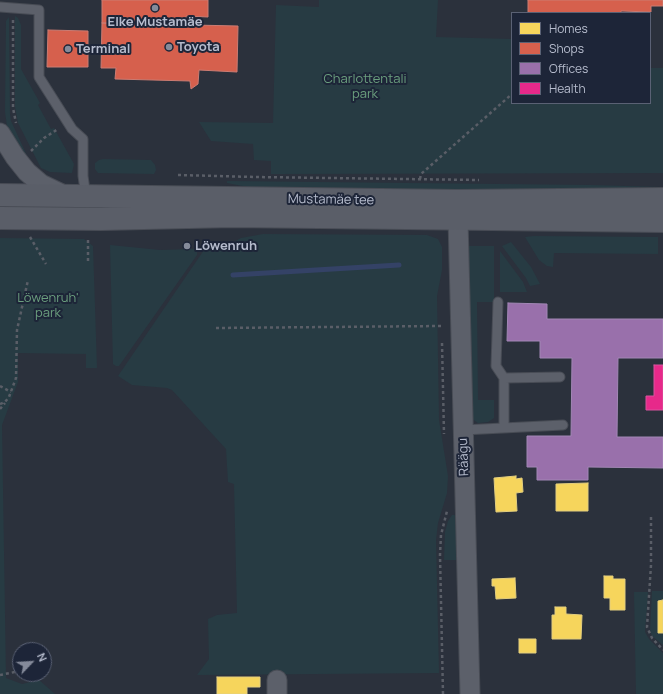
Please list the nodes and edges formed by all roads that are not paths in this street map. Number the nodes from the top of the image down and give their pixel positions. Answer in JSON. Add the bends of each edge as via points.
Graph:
{"nodes":[{"id":1,"x":0,"y":7,"type":"edge"},
{"id":2,"x":9,"y":129,"type":"edge"},
{"id":3,"x":0,"y":195,"type":"edge"},
{"id":4,"x":76,"y":197,"type":"junction"},
{"id":5,"x":663,"y":199,"type":"edge"},
{"id":6,"x":0,"y":218,"type":"edge"},
{"id":7,"x":458,"y":219,"type":"junction"},
{"id":8,"x":663,"y":221,"type":"edge"},
{"id":9,"x":498,"y":302,"type":"dead end"},
{"id":10,"x":560,"y":377,"type":"dead end"},
{"id":11,"x":504,"y":378,"type":"junction"},
{"id":12,"x":563,"y":425,"type":"dead end"},
{"id":13,"x":504,"y":428,"type":"junction"},
{"id":14,"x":463,"y":430,"type":"junction"},
{"id":15,"x":470,"y":694,"type":"edge"}],
"edges":[{"from":1,"to":4,"type":"lane","via":[[39,10],[39,77],[72,129],[83,140],[83,176]]},
{"from":2,"to":4,"type":"street","via":[[15,157],[27,172],[41,184]]},
{"from":3,"to":4,"type":"main road","name":"Mustamäe tee"},
{"from":4,"to":5,"type":"main road","name":"Mustamäe tee","via":[[457,201]]},
{"from":6,"to":7,"type":"main road","name":"Mustamäe tee","via":[[232,216]]},
{"from":7,"to":8,"type":"main road","name":"Mustamäe tee"},
{"from":7,"to":14,"type":"street","name":"Räägu"},
{"from":9,"to":11,"type":"lane","via":[[496,366]]},
{"from":10,"to":11,"type":"lane"},
{"from":11,"to":13,"type":"lane"},
{"from":12,"to":13,"type":"lane"},
{"from":13,"to":14,"type":"lane"},
{"from":14,"to":15,"type":"street","name":"Räägu"}]}
